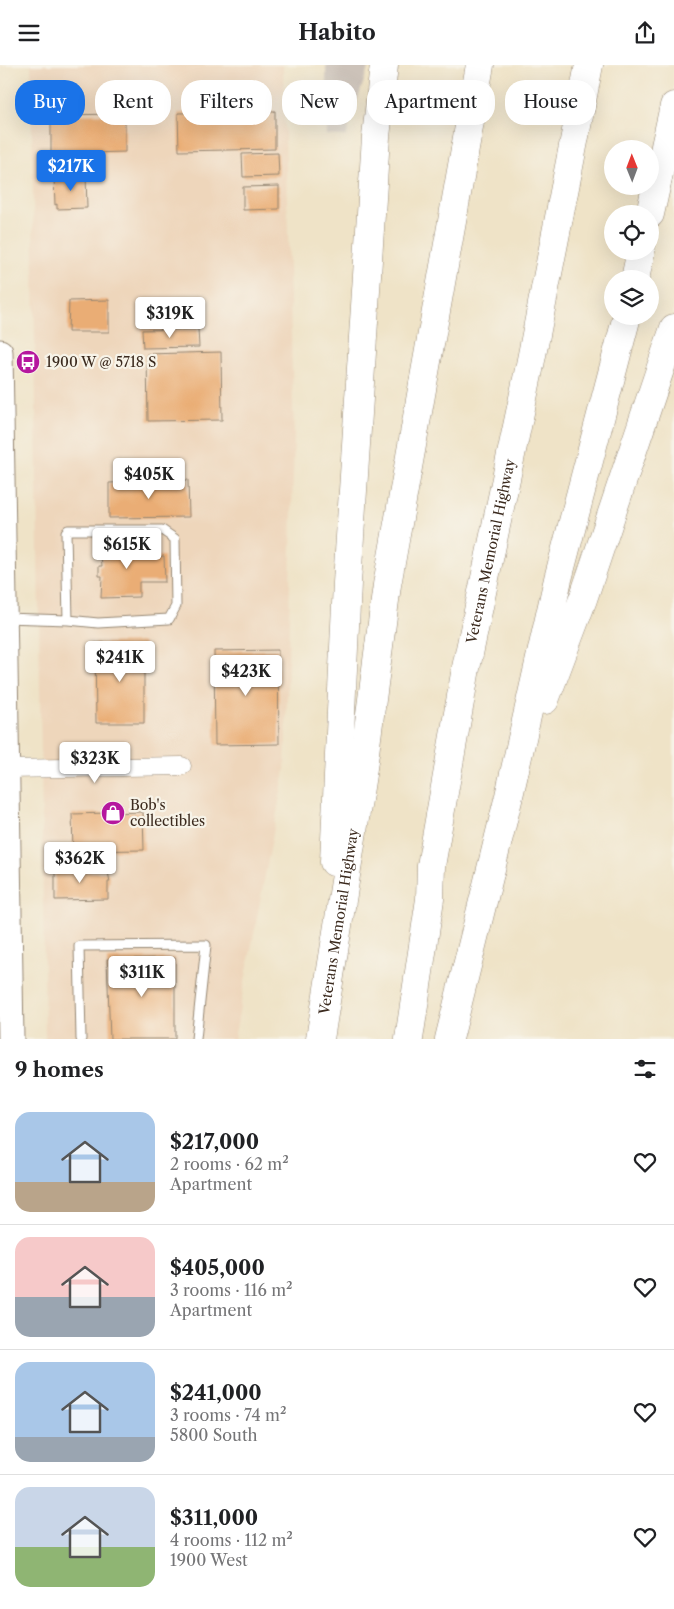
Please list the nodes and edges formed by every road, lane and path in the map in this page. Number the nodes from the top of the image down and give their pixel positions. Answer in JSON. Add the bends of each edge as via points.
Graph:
{"nodes":[{"id":1,"x":384,"y":65,"type":"edge"},
{"id":2,"x":480,"y":65,"type":"edge"},
{"id":3,"x":588,"y":65,"type":"edge"},
{"id":4,"x":674,"y":106,"type":"edge"},
{"id":5,"x":652,"y":205,"type":"edge"},
{"id":6,"x":625,"y":325,"type":"edge"},
{"id":7,"x":674,"y":328,"type":"edge"},
{"id":8,"x":0,"y":352,"type":"edge"},
{"id":9,"x":2,"y":618,"type":"edge"},
{"id":10,"x":68,"y":620,"type":"junction"},
{"id":11,"x":2,"y":657,"type":"edge"},
{"id":12,"x":182,"y":765,"type":"dead end"},
{"id":13,"x":7,"y":769,"type":"junction"},
{"id":14,"x":509,"y":795,"type":"junction"},
{"id":15,"x":331,"y":963,"type":"junction"},
{"id":16,"x":11,"y":1039,"type":"edge"},
{"id":17,"x":81,"y":1039,"type":"edge"},
{"id":18,"x":196,"y":1039,"type":"edge"},
{"id":19,"x":320,"y":1039,"type":"edge"},
{"id":20,"x":409,"y":1039,"type":"edge"},
{"id":21,"x":449,"y":1039,"type":"edge"}],
"edges":[{"from":1,"to":15,"type":"highway","via":[[376,137],[347,583],[335,798]]},
{"from":2,"to":15,"type":"highway","name":"Veterans Memorial Highway","via":[[387,585],[363,768]]},
{"from":3,"to":20,"type":"highway","name":"Veterans Memorial Highway","via":[[532,355],[466,669],[431,867],[430,899]]},
{"from":4,"to":5,"type":"highway"},
{"from":6,"to":14,"type":"highway","via":[[558,579]]},
{"from":7,"to":14,"type":"highway","via":[[583,599]]},
{"from":8,"to":9,"type":"main road"},
{"from":9,"to":10,"type":"lane"},
{"from":9,"to":11,"type":"main road"},
{"from":10,"to":10,"type":"lane","via":[[98,623],[169,619],[176,606],[175,539],[162,530],[68,530]]},
{"from":11,"to":13,"type":"main road"},
{"from":12,"to":13,"type":"street"},
{"from":13,"to":16,"type":"main road"},
{"from":14,"to":21,"type":"highway"},
{"from":15,"to":19,"type":"highway","name":"Veterans Memorial Highway"},
{"from":17,"to":18,"type":"lane","via":[[79,946],[206,945]]}]}
